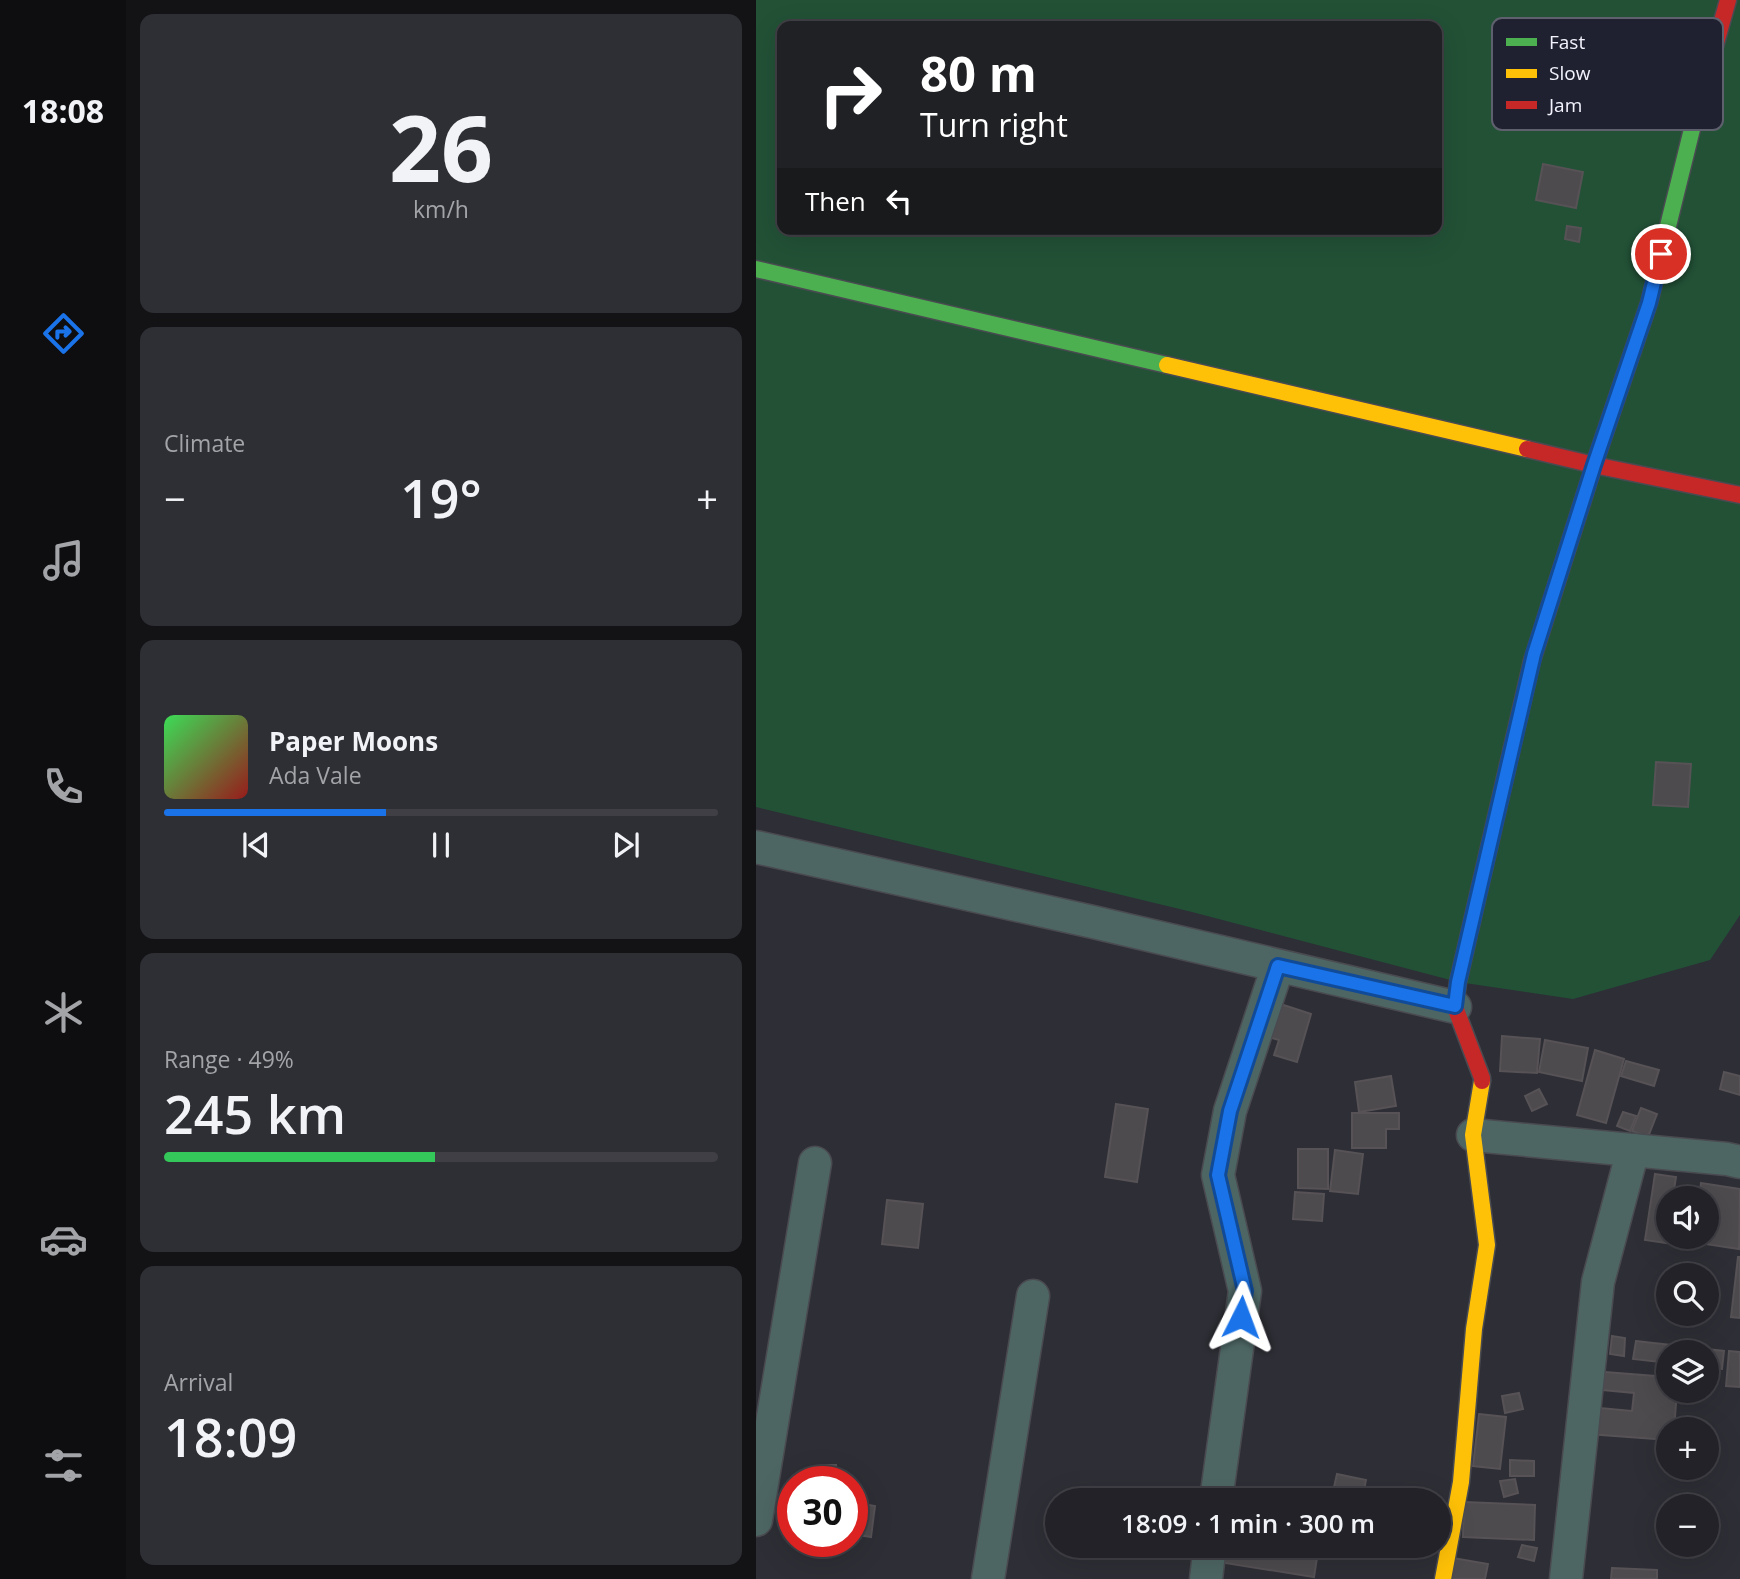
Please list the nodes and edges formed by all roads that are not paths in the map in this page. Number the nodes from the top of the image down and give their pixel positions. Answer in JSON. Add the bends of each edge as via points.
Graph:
{"nodes":[{"id":1,"x":1728,"y":0,"type":"edge"},
{"id":2,"x":1723,"y":18,"type":"edge"},
{"id":3,"x":1692,"y":130,"type":"edge"},
{"id":4,"x":756,"y":269,"type":"edge"},
{"id":5,"x":1594,"y":465,"type":"junction"},
{"id":6,"x":1740,"y":495,"type":"edge"},
{"id":7,"x":756,"y":847,"type":"edge"},
{"id":8,"x":1278,"y":966,"type":"junction"},
{"id":9,"x":1455,"y":1006,"type":"junction"},
{"id":10,"x":1473,"y":1135,"type":"junction"},
{"id":11,"x":1633,"y":1150,"type":"junction"},
{"id":12,"x":1740,"y":1162,"type":"edge"},
{"id":13,"x":815,"y":1163,"type":"dead end"},
{"id":14,"x":1033,"y":1296,"type":"dead end"},
{"id":15,"x":1218,"y":1488,"type":"edge"},
{"id":16,"x":756,"y":1520,"type":"edge"},
{"id":17,"x":1208,"y":1558,"type":"edge"},
{"id":18,"x":988,"y":1579,"type":"edge"},
{"id":19,"x":1206,"y":1579,"type":"edge"},
{"id":20,"x":1443,"y":1579,"type":"edge"},
{"id":21,"x":1566,"y":1579,"type":"edge"}],
"edges":[{"from":1,"to":2,"type":"street"},
{"from":3,"to":5,"type":"street","via":[[1649,303]]},
{"from":4,"to":5,"type":"street"},
{"from":5,"to":6,"type":"street"},
{"from":5,"to":9,"type":"street","via":[[1534,654]]},
{"from":7,"to":8,"type":"street"},
{"from":8,"to":9,"type":"street"},
{"from":8,"to":15,"type":"street","via":[[1230,1111],[1218,1175],[1245,1291]]},
{"from":9,"to":10,"type":"street","via":[[1482,1077]]},
{"from":10,"to":11,"type":"street"},
{"from":10,"to":20,"type":"street","via":[[1487,1245],[1474,1329],[1461,1482]]},
{"from":11,"to":12,"type":"street"},
{"from":11,"to":21,"type":"street","via":[[1598,1282]]},
{"from":13,"to":16,"type":"street"},
{"from":14,"to":18,"type":"street"},
{"from":17,"to":19,"type":"street"}]}
